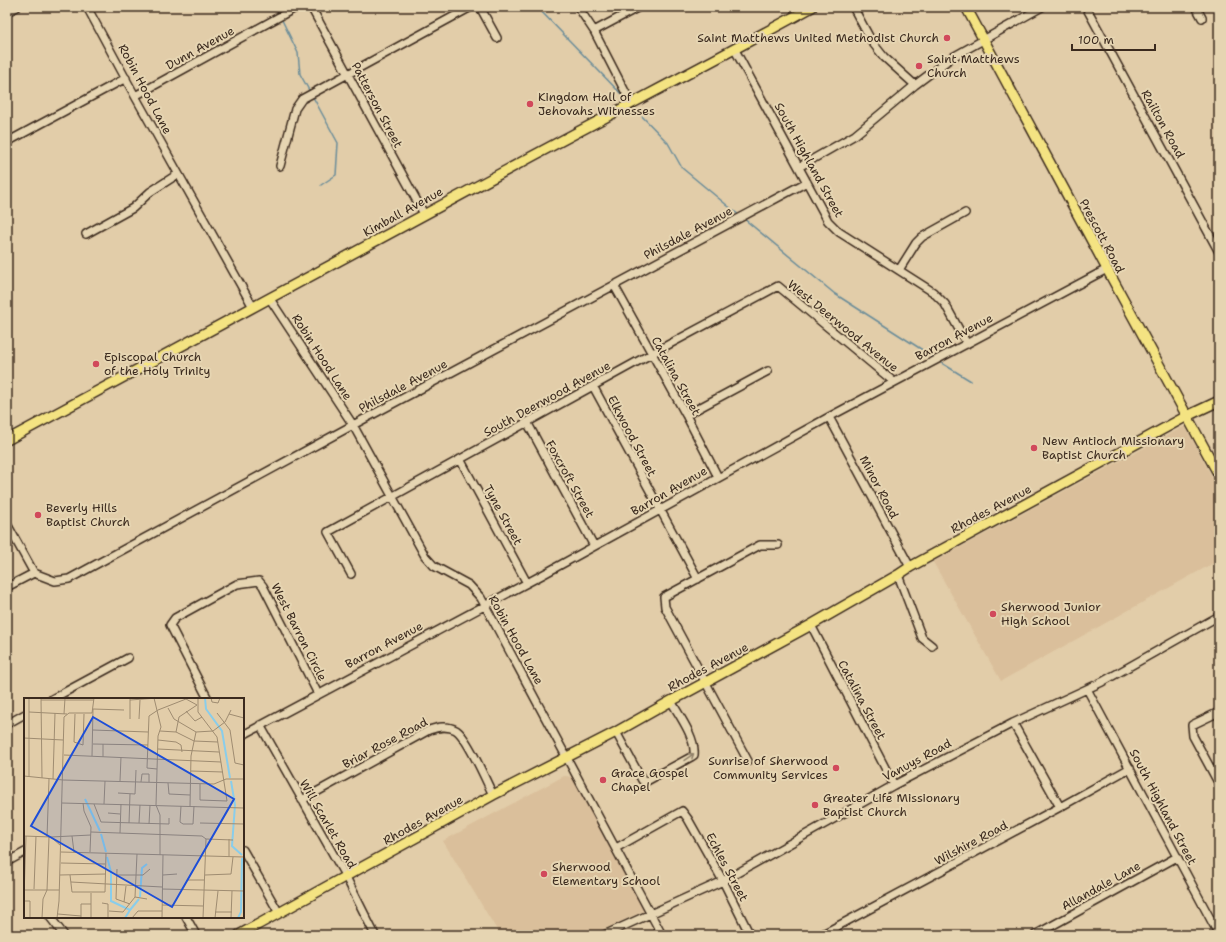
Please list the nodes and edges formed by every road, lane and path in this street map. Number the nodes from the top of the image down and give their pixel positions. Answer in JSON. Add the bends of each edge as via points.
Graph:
{"nodes":[{"id":1,"x":17,"y":7,"type":"edge"},
{"id":2,"x":88,"y":7,"type":"edge"},
{"id":3,"x":297,"y":7,"type":"edge"},
{"id":4,"x":312,"y":7,"type":"edge"},
{"id":5,"x":471,"y":7,"type":"edge"},
{"id":6,"x":480,"y":7,"type":"edge"},
{"id":7,"x":578,"y":7,"type":"edge"},
{"id":8,"x":639,"y":7,"type":"edge"},
{"id":9,"x":812,"y":7,"type":"edge"},
{"id":10,"x":853,"y":7,"type":"edge"},
{"id":11,"x":966,"y":7,"type":"edge"},
{"id":12,"x":1042,"y":7,"type":"edge"},
{"id":13,"x":1086,"y":7,"type":"edge"},
{"id":14,"x":1196,"y":7,"type":"edge"},
{"id":15,"x":7,"y":12,"type":"edge"},
{"id":16,"x":1202,"y":18,"type":"dead end"},
{"id":17,"x":594,"y":31,"type":"junction"},
{"id":18,"x":497,"y":38,"type":"dead end"},
{"id":19,"x":984,"y":40,"type":"junction"},
{"id":20,"x":735,"y":50,"type":"junction"},
{"id":21,"x":348,"y":74,"type":"junction"},
{"id":22,"x":126,"y":78,"type":"junction"},
{"id":23,"x":915,"y":85,"type":"junction"},
{"id":24,"x":135,"y":96,"type":"junction"},
{"id":25,"x":631,"y":103,"type":"junction"},
{"id":26,"x":7,"y":142,"type":"edge"},
{"id":27,"x":280,"y":166,"type":"dead end"},
{"id":28,"x":799,"y":167,"type":"junction"},
{"id":29,"x":178,"y":174,"type":"junction"},
{"id":30,"x":807,"y":182,"type":"junction"},
{"id":31,"x":965,"y":213,"type":"dead end"},
{"id":32,"x":424,"y":214,"type":"junction"},
{"id":33,"x":86,"y":234,"type":"dead end"},
{"id":34,"x":1219,"y":252,"type":"edge"},
{"id":35,"x":899,"y":270,"type":"junction"},
{"id":36,"x":1106,"y":270,"type":"junction"},
{"id":37,"x":614,"y":285,"type":"junction"},
{"id":38,"x":778,"y":286,"type":"joint"},
{"id":39,"x":270,"y":299,"type":"junction"},
{"id":40,"x":253,"y":308,"type":"junction"},
{"id":41,"x":967,"y":344,"type":"junction"},
{"id":42,"x":651,"y":354,"type":"junction"},
{"id":43,"x":768,"y":371,"type":"dead end"},
{"id":44,"x":894,"y":382,"type":"junction"},
{"id":45,"x":593,"y":386,"type":"junction"},
{"id":46,"x":1219,"y":401,"type":"edge"},
{"id":47,"x":686,"y":415,"type":"junction"},
{"id":48,"x":1187,"y":416,"type":"junction"},
{"id":49,"x":829,"y":417,"type":"junction"},
{"id":50,"x":527,"y":422,"type":"junction"},
{"id":51,"x":353,"y":424,"type":"junction"},
{"id":52,"x":7,"y":440,"type":"edge"},
{"id":53,"x":460,"y":459,"type":"junction"},
{"id":54,"x":1219,"y":475,"type":"edge"},
{"id":55,"x":718,"y":477,"type":"junction"},
{"id":56,"x":393,"y":496,"type":"junction"},
{"id":57,"x":660,"y":510,"type":"junction"},
{"id":58,"x":7,"y":524,"type":"edge"},
{"id":59,"x":778,"y":545,"type":"dead end"},
{"id":60,"x":594,"y":546,"type":"junction"},
{"id":61,"x":910,"y":567,"type":"junction"},
{"id":62,"x":34,"y":573,"type":"junction"},
{"id":63,"x":351,"y":574,"type":"dead end"},
{"id":64,"x":898,"y":575,"type":"junction"},
{"id":65,"x":698,"y":579,"type":"junction"},
{"id":66,"x":527,"y":583,"type":"junction"},
{"id":67,"x":7,"y":587,"type":"edge"},
{"id":68,"x":485,"y":605,"type":"junction"},
{"id":69,"x":1219,"y":616,"type":"edge"},
{"id":70,"x":811,"y":625,"type":"junction"},
{"id":71,"x":932,"y":646,"type":"dead end"},
{"id":72,"x":128,"y":658,"type":"dead end"},
{"id":73,"x":706,"y":682,"type":"junction"},
{"id":74,"x":1087,"y":689,"type":"junction"},
{"id":75,"x":318,"y":694,"type":"junction"},
{"id":76,"x":54,"y":698,"type":"edge"},
{"id":77,"x":207,"y":698,"type":"edge"},
{"id":78,"x":671,"y":701,"type":"junction"},
{"id":79,"x":1219,"y":712,"type":"edge"},
{"id":80,"x":24,"y":715,"type":"edge"},
{"id":81,"x":1013,"y":722,"type":"junction"},
{"id":82,"x":7,"y":724,"type":"edge"},
{"id":83,"x":260,"y":726,"type":"junction"},
{"id":84,"x":616,"y":732,"type":"junction"},
{"id":85,"x":244,"y":734,"type":"edge"},
{"id":86,"x":568,"y":758,"type":"junction"},
{"id":87,"x":748,"y":761,"type":"dead end"},
{"id":88,"x":1130,"y":768,"type":"junction"},
{"id":89,"x":894,"y":784,"type":"junction"},
{"id":90,"x":1219,"y":784,"type":"edge"},
{"id":91,"x":493,"y":795,"type":"junction"},
{"id":92,"x":302,"y":800,"type":"junction"},
{"id":93,"x":1060,"y":807,"type":"junction"},
{"id":94,"x":616,"y":848,"type":"junction"},
{"id":95,"x":244,"y":852,"type":"edge"},
{"id":96,"x":24,"y":853,"type":"edge"},
{"id":97,"x":1177,"y":857,"type":"junction"},
{"id":98,"x":7,"y":862,"type":"edge"},
{"id":99,"x":346,"y":877,"type":"junction"},
{"id":100,"x":723,"y":881,"type":"junction"},
{"id":101,"x":278,"y":913,"type":"junction"},
{"id":102,"x":651,"y":913,"type":"junction"},
{"id":103,"x":51,"y":918,"type":"edge"},
{"id":104,"x":187,"y":918,"type":"edge"},
{"id":105,"x":64,"y":935,"type":"edge"},
{"id":106,"x":196,"y":935,"type":"edge"},
{"id":107,"x":239,"y":935,"type":"edge"},
{"id":108,"x":375,"y":935,"type":"edge"},
{"id":109,"x":604,"y":935,"type":"edge"},
{"id":110,"x":662,"y":935,"type":"edge"},
{"id":111,"x":750,"y":935,"type":"edge"},
{"id":112,"x":821,"y":935,"type":"edge"},
{"id":113,"x":1035,"y":935,"type":"edge"},
{"id":114,"x":1219,"y":935,"type":"edge"}],
"edges":[{"from":1,"to":15,"type":"street"},
{"from":2,"to":22,"type":"street","name":"Robin Hood Lane"},
{"from":3,"to":24,"type":"street","name":"Dunn Avenue"},
{"from":4,"to":21,"type":"street","name":"Patterson Street"},
{"from":5,"to":21,"type":"street"},
{"from":6,"to":18,"type":"street"},
{"from":7,"to":17,"type":"street"},
{"from":8,"to":17,"type":"street"},
{"from":9,"to":20,"type":"main road","name":"Kimball Avenue"},
{"from":10,"to":23,"type":"street","via":[[872,42],[884,57]]},
{"from":11,"to":19,"type":"main road","name":"Prescott Road"},
{"from":12,"to":19,"type":"street"},
{"from":13,"to":34,"type":"street","name":"Railton Road"},
{"from":14,"to":16,"type":"street"},
{"from":17,"to":25,"type":"street"},
{"from":19,"to":23,"type":"street","via":[[952,58]]},
{"from":19,"to":36,"type":"main road","name":"Prescott Road"},
{"from":20,"to":25,"type":"main road","name":"Kimball Avenue"},
{"from":20,"to":28,"type":"street","name":"South Highland Street"},
{"from":21,"to":27,"type":"street","via":[[302,99],[295,109]]},
{"from":21,"to":32,"type":"street","name":"Patterson Street"},
{"from":22,"to":24,"type":"street","name":"Robin Hood Lane"},
{"from":22,"to":26,"type":"street"},
{"from":23,"to":28,"type":"street","via":[[855,135]]},
{"from":24,"to":29,"type":"street","name":"Robin Hood Lane"},
{"from":25,"to":32,"type":"main road","name":"Kimball Avenue"},
{"from":28,"to":30,"type":"street","name":"South Highland Street"},
{"from":29,"to":33,"type":"street","via":[[150,192],[133,208]]},
{"from":29,"to":40,"type":"street","name":"Robin Hood Lane"},
{"from":30,"to":35,"type":"street","name":"South Highland Street","via":[[828,221],[839,232]]},
{"from":30,"to":37,"type":"street","name":"Philsdale Avenue"},
{"from":31,"to":35,"type":"street","via":[[916,242]]},
{"from":32,"to":39,"type":"main road","name":"Kimball Avenue"},
{"from":35,"to":41,"type":"street","name":"South Highland Street","via":[[933,292],[945,304]]},
{"from":36,"to":41,"type":"street","name":"Barron Avenue"},
{"from":36,"to":48,"type":"main road","name":"Prescott Road"},
{"from":37,"to":42,"type":"street","name":"Catalina Street"},
{"from":37,"to":51,"type":"street","name":"Philsdale Avenue"},
{"from":38,"to":42,"type":"street","name":"South Deerwood Avenue"},
{"from":38,"to":44,"type":"street","name":"West Deerwood Avenue"},
{"from":39,"to":40,"type":"main road","name":"Kimball Avenue"},
{"from":39,"to":51,"type":"street","name":"Robin Hood Lane"},
{"from":40,"to":52,"type":"main road","name":"Kimball Avenue"},
{"from":41,"to":44,"type":"street","name":"Barron Avenue"},
{"from":42,"to":45,"type":"street","name":"South Deerwood Avenue"},
{"from":42,"to":47,"type":"street","name":"Catalina Street"},
{"from":43,"to":47,"type":"street"},
{"from":44,"to":49,"type":"street","name":"Barron Avenue"},
{"from":45,"to":50,"type":"street","name":"South Deerwood Avenue"},
{"from":45,"to":57,"type":"street","name":"Elkwood Street"},
{"from":46,"to":48,"type":"main road"},
{"from":47,"to":55,"type":"street","name":"Catalina Street"},
{"from":48,"to":54,"type":"main road","name":"Prescott Road"},
{"from":48,"to":61,"type":"main road","name":"Rhodes Avenue"},
{"from":49,"to":55,"type":"street","name":"Barron Avenue"},
{"from":49,"to":61,"type":"street","name":"Minor Road"},
{"from":50,"to":53,"type":"street","name":"South Deerwood Avenue"},
{"from":50,"to":60,"type":"street","name":"Foxcroft Street"},
{"from":51,"to":56,"type":"street","name":"Robin Hood Lane"},
{"from":51,"to":62,"type":"street","name":"Philsdale Avenue","via":[[69,579],[55,581]]},
{"from":53,"to":56,"type":"street","name":"South Deerwood Avenue"},
{"from":53,"to":66,"type":"street","name":"Tyne Street"},
{"from":55,"to":57,"type":"street","name":"Barron Avenue"},
{"from":56,"to":63,"type":"street","name":"South Deerwood Avenue","via":[[328,532]]},
{"from":56,"to":68,"type":"street","name":"Robin Hood Lane","via":[[425,556],[434,566],[469,585]]},
{"from":57,"to":60,"type":"street","name":"Barron Avenue"},
{"from":57,"to":65,"type":"street","name":"Elkwood Street"},
{"from":58,"to":62,"type":"street"},
{"from":59,"to":65,"type":"street","via":[[760,545]]},
{"from":60,"to":66,"type":"street","name":"Barron Avenue"},
{"from":61,"to":64,"type":"main road","name":"Rhodes Avenue"},
{"from":62,"to":67,"type":"street"},
{"from":64,"to":70,"type":"main road","name":"Rhodes Avenue"},
{"from":64,"to":71,"type":"street","via":[[922,638]]},
{"from":65,"to":73,"type":"street","via":[[664,597],[665,607]]},
{"from":66,"to":68,"type":"street","name":"Barron Avenue"},
{"from":68,"to":75,"type":"street","name":"Barron Avenue"},
{"from":68,"to":86,"type":"street","name":"Robin Hood Lane"},
{"from":69,"to":74,"type":"street","name":"Vanuys Road"},
{"from":70,"to":73,"type":"main road","name":"Rhodes Avenue"},
{"from":70,"to":89,"type":"street","name":"Catalina Street"},
{"from":72,"to":76,"type":"street"},
{"from":73,"to":78,"type":"main road","name":"Rhodes Avenue"},
{"from":73,"to":87,"type":"street"},
{"from":74,"to":81,"type":"street","name":"Vanuys Road"},
{"from":74,"to":88,"type":"street","name":"South Highland Street"},
{"from":75,"to":77,"type":"street","name":"West Barron Circle","via":[[259,581],[237,584],[175,618],[170,625]]},
{"from":75,"to":83,"type":"street","name":"Barron Avenue"},
{"from":78,"to":84,"type":"main road","name":"Rhodes Avenue"},
{"from":84,"to":78,"type":"street","one_way":true,"via":[[645,782],[693,756],[695,751],[689,732]]},
{"from":79,"to":90,"type":"street","via":[[1192,725],[1193,736]]},
{"from":80,"to":82,"type":"street"},
{"from":81,"to":89,"type":"street","name":"Vanuys Road"},
{"from":81,"to":93,"type":"street"},
{"from":83,"to":85,"type":"street","name":"Barron Avenue"},
{"from":83,"to":92,"type":"street","name":"Will Scarlet Road"},
{"from":84,"to":86,"type":"main road","name":"Rhodes Avenue"},
{"from":86,"to":91,"type":"main road","name":"Rhodes Avenue"},
{"from":86,"to":94,"type":"street","name":"Robin Hood Lane"},
{"from":88,"to":93,"type":"street","name":"Wilshire Road"},
{"from":88,"to":97,"type":"street","name":"South Highland Street"},
{"from":89,"to":100,"type":"street","name":"Vanuys Road"},
{"from":91,"to":92,"type":"street","name":"Briar Rose Road","via":[[467,743],[456,730],[442,726],[428,730]]},
{"from":91,"to":99,"type":"main road","name":"Rhodes Avenue"},
{"from":92,"to":99,"type":"street","name":"Will Scarlet Road"},
{"from":93,"to":112,"type":"street","name":"Wilshire Road"},
{"from":94,"to":100,"type":"street","name":"Echles Street","via":[[682,811]]},
{"from":94,"to":102,"type":"street","name":"Robin Hood Lane"},
{"from":95,"to":101,"type":"street"},
{"from":96,"to":98,"type":"street"},
{"from":97,"to":113,"type":"street","name":"Allandale Lane"},
{"from":97,"to":114,"type":"street","name":"South Highland Street"},
{"from":99,"to":101,"type":"main road","name":"Rhodes Avenue"},
{"from":99,"to":108,"type":"street","name":"Will Scarlet Road"},
{"from":100,"to":102,"type":"street","name":"Vanuys Road"},
{"from":100,"to":111,"type":"street","name":"Echles Street"},
{"from":101,"to":107,"type":"main road","name":"Rhodes Avenue"},
{"from":102,"to":109,"type":"street","name":"Vanuys Road"},
{"from":102,"to":110,"type":"street","name":"Robin Hood Lane"},
{"from":103,"to":105,"type":"street"},
{"from":104,"to":106,"type":"street"}]}
